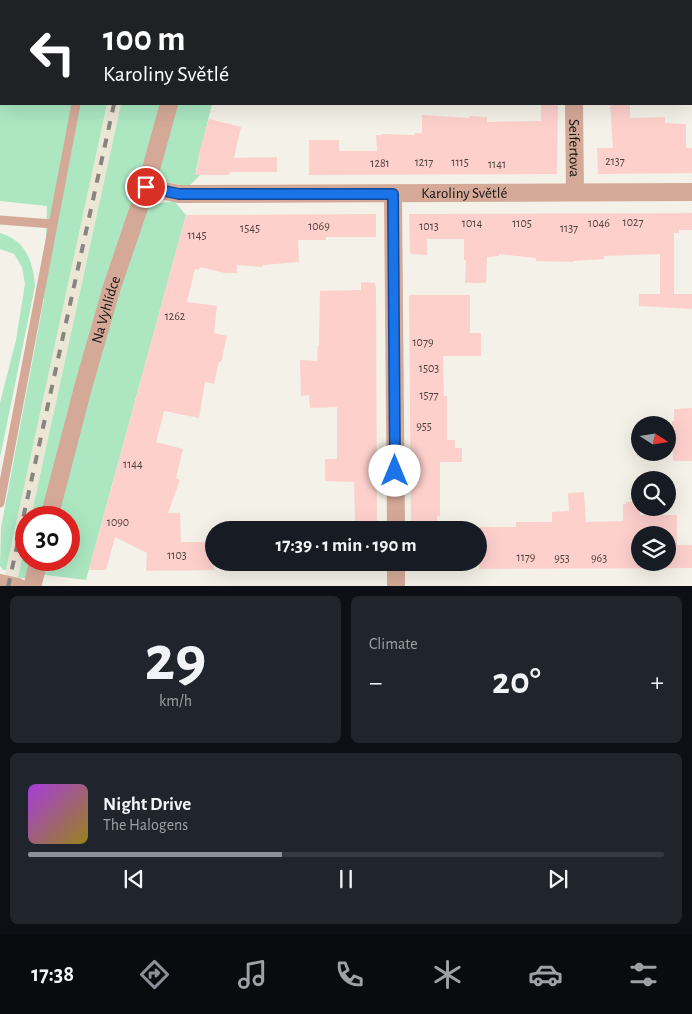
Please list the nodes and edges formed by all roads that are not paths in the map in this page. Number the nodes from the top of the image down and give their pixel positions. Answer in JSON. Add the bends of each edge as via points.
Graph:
{"nodes":[{"id":1,"x":76,"y":105,"type":"edge"},
{"id":2,"x":169,"y":105,"type":"edge"},
{"id":3,"x":574,"y":105,"type":"edge"},
{"id":4,"x":146,"y":187,"type":"junction"},
{"id":5,"x":575,"y":192,"type":"junction"},
{"id":6,"x":692,"y":192,"type":"edge"},
{"id":7,"x":393,"y":194,"type":"junction"},
{"id":8,"x":0,"y":220,"type":"edge"},
{"id":9,"x":53,"y":224,"type":"junction"},
{"id":10,"x":0,"y":504,"type":"edge"},
{"id":11,"x":52,"y":506,"type":"edge"},
{"id":12,"x":396,"y":521,"type":"edge"},
{"id":13,"x":35,"y":571,"type":"edge"},
{"id":14,"x":396,"y":571,"type":"edge"},
{"id":15,"x":0,"y":584,"type":"edge"},
{"id":16,"x":18,"y":586,"type":"edge"},
{"id":17,"x":32,"y":586,"type":"edge"},
{"id":18,"x":396,"y":586,"type":"edge"}],
"edges":[{"from":1,"to":9,"type":"lane"},
{"from":2,"to":4,"type":"street","name":"Na Vyhlídce"},
{"from":3,"to":5,"type":"street","name":"Seifertova"},
{"from":4,"to":7,"type":"street","name":"Karoliny Světlé","via":[[179,194]]},
{"from":4,"to":11,"type":"street","name":"Na Vyhlídce","via":[[112,287]]},
{"from":5,"to":6,"type":"street","name":"Karoliny Světlé"},
{"from":5,"to":7,"type":"street","name":"Karoliny Světlé"},
{"from":7,"to":12,"type":"street"},
{"from":8,"to":9,"type":"lane"},
{"from":9,"to":10,"type":"lane"},
{"from":13,"to":17,"type":"street"},
{"from":14,"to":18,"type":"street"},
{"from":15,"to":16,"type":"street"}]}
